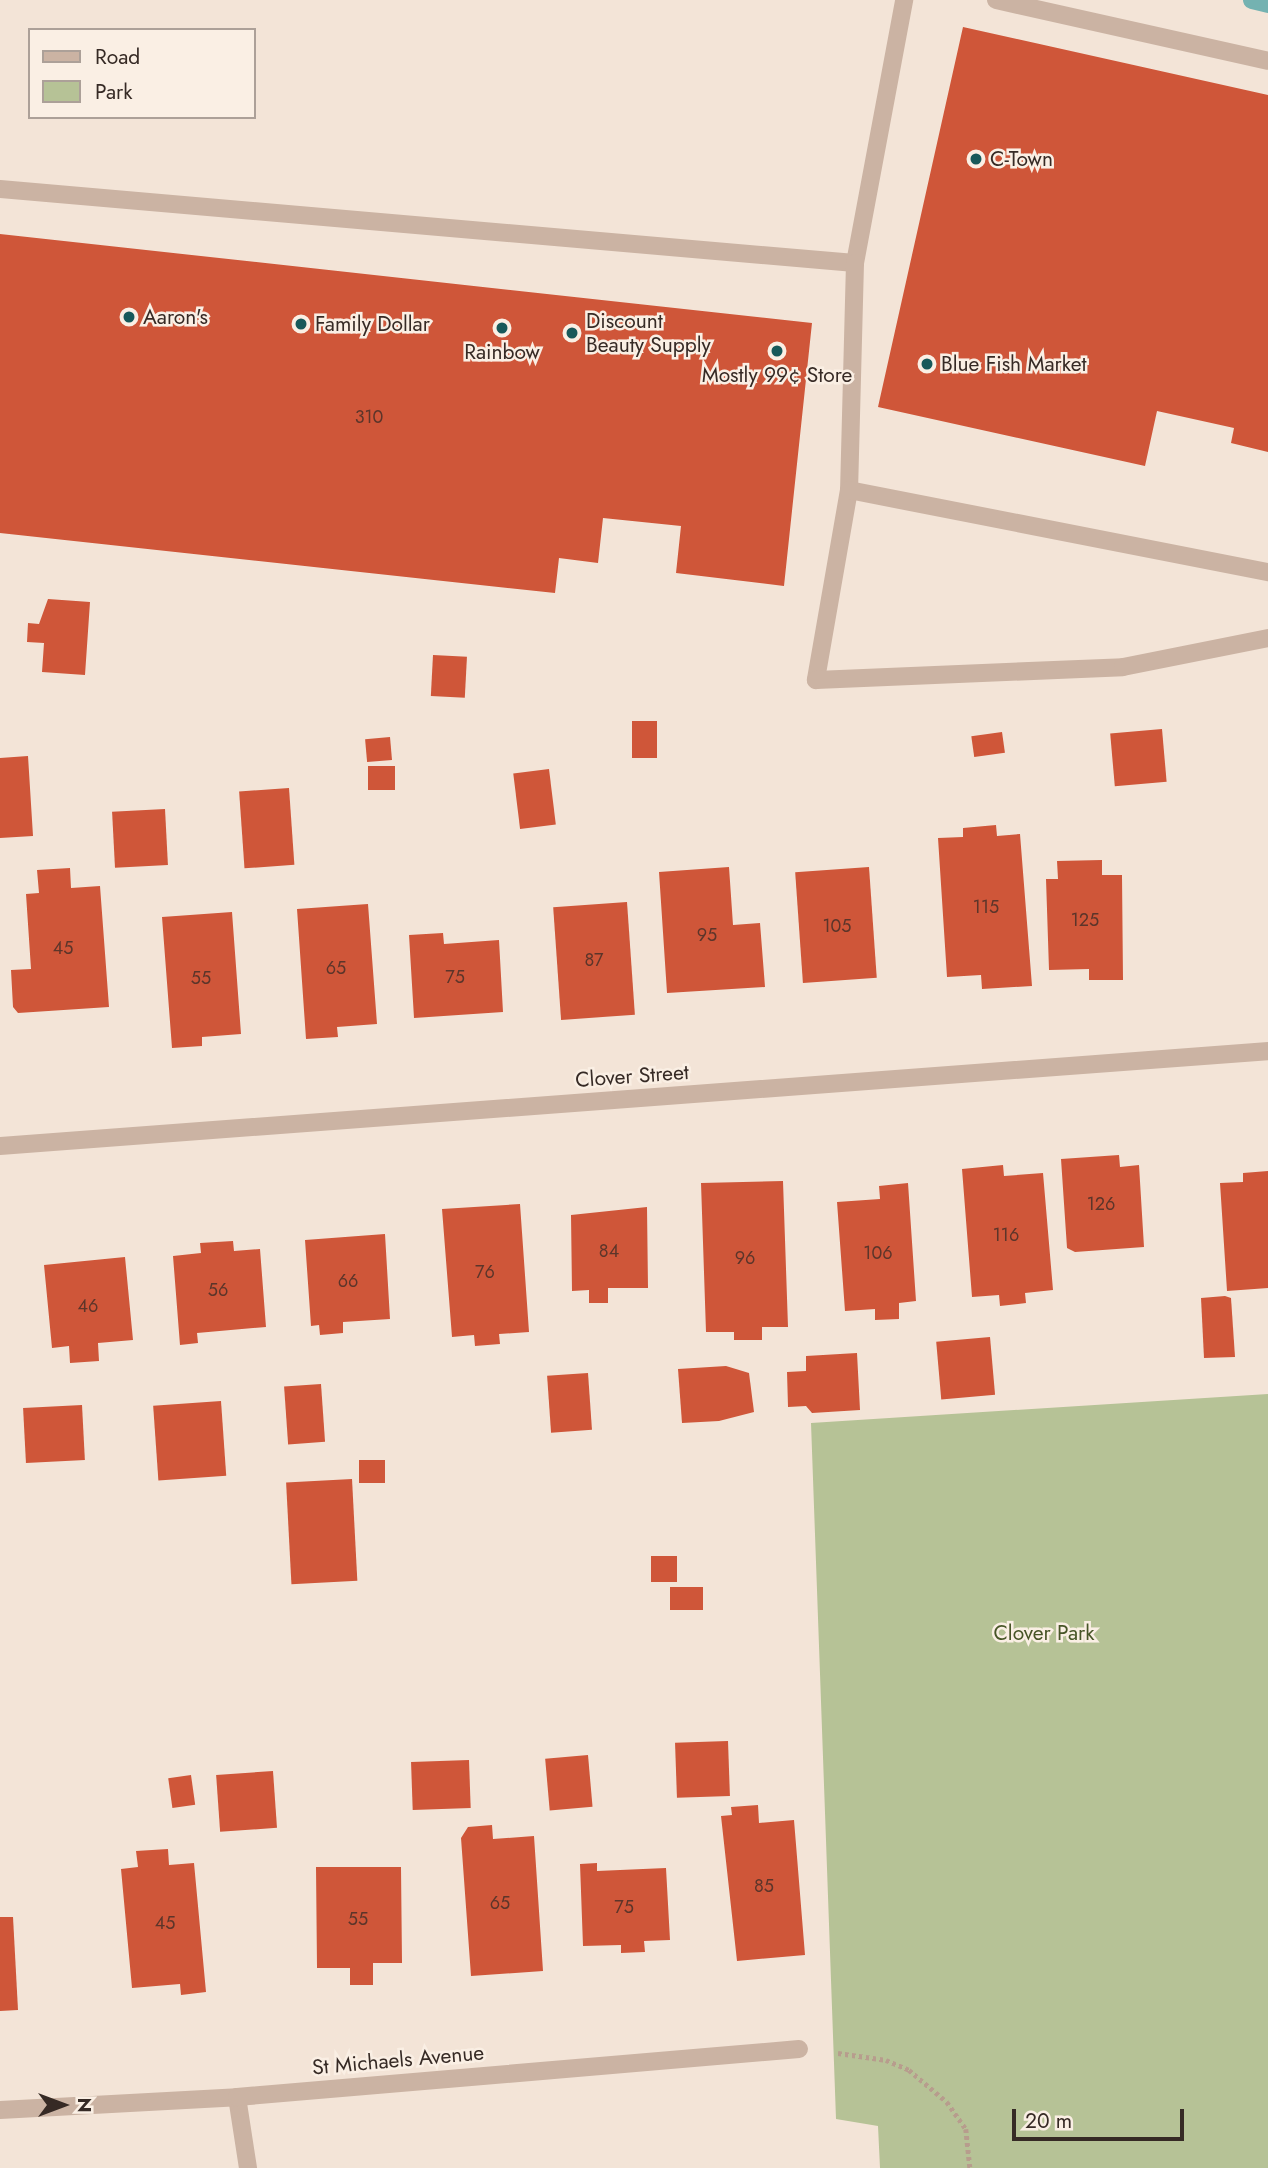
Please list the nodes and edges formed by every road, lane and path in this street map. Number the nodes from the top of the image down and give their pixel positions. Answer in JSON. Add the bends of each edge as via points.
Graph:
{"nodes":[{"id":1,"x":904,"y":0,"type":"edge"},
{"id":2,"x":996,"y":0,"type":"edge"},
{"id":3,"x":1268,"y":61,"type":"edge"},
{"id":4,"x":0,"y":189,"type":"edge"},
{"id":5,"x":855,"y":263,"type":"junction"},
{"id":6,"x":849,"y":489,"type":"junction"},
{"id":7,"x":1268,"y":572,"type":"edge"},
{"id":8,"x":1268,"y":638,"type":"edge"},
{"id":9,"x":1268,"y":1051,"type":"edge"},
{"id":10,"x":0,"y":1146,"type":"edge"},
{"id":11,"x":799,"y":2049,"type":"joint"},
{"id":12,"x":237,"y":2097,"type":"junction"},
{"id":13,"x":0,"y":2110,"type":"edge"},
{"id":14,"x":248,"y":2168,"type":"edge"},
{"id":15,"x":970,"y":2168,"type":"edge"}],
"edges":[{"from":1,"to":5,"type":"street"},
{"from":2,"to":3,"type":"street"},
{"from":4,"to":5,"type":"street"},
{"from":5,"to":6,"type":"street"},
{"from":6,"to":7,"type":"street"},
{"from":6,"to":8,"type":"street","via":[[816,680],[1124,667]]},
{"from":9,"to":10,"type":"street","name":"Clover Street"},
{"from":11,"to":12,"type":"street","name":"St Michaels Avenue"},
{"from":11,"to":15,"type":"path","via":[[886,2060],[909,2070],[959,2117]]},
{"from":12,"to":13,"type":"street","name":"St Michaels Avenue"},
{"from":12,"to":14,"type":"street"}]}
